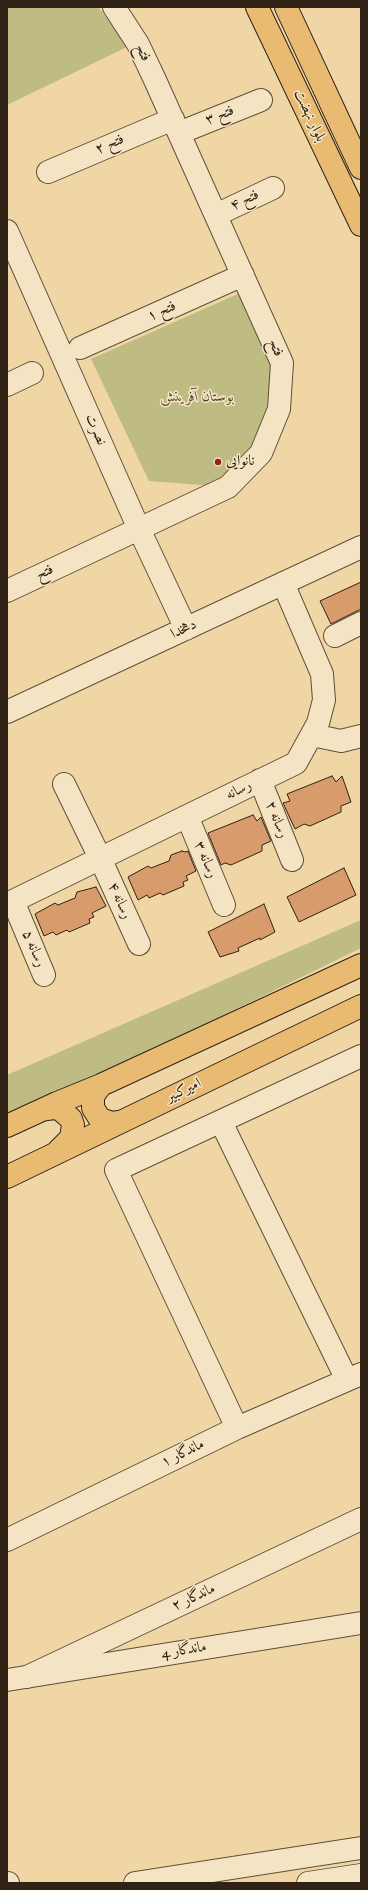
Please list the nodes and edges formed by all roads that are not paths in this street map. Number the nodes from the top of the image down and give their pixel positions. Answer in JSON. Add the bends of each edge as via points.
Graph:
{"nodes":[{"id":1,"x":114,"y":7,"type":"edge"},
{"id":2,"x":257,"y":7,"type":"edge"},
{"id":3,"x":286,"y":7,"type":"edge"},
{"id":4,"x":261,"y":100,"type":"dead end"},
{"id":5,"x":176,"y":126,"type":"junction"},
{"id":6,"x":361,"y":168,"type":"edge"},
{"id":7,"x":48,"y":172,"type":"dead end"},
{"id":8,"x":273,"y":188,"type":"dead end"},
{"id":9,"x":216,"y":215,"type":"junction"},
{"id":10,"x":361,"y":225,"type":"edge"},
{"id":11,"x":7,"y":231,"type":"edge"},
{"id":12,"x":243,"y":275,"type":"junction"},
{"id":13,"x":80,"y":348,"type":"dead end"},
{"id":14,"x":32,"y":373,"type":"dead end"},
{"id":15,"x":7,"y":385,"type":"edge"},
{"id":16,"x":139,"y":529,"type":"junction"},
{"id":17,"x":361,"y":547,"type":"edge"},
{"id":18,"x":283,"y":583,"type":"junction"},
{"id":19,"x":7,"y":591,"type":"edge"},
{"id":20,"x":361,"y":623,"type":"edge"},
{"id":21,"x":186,"y":629,"type":"junction"},
{"id":22,"x":335,"y":636,"type":"dead end"},
{"id":23,"x":7,"y":712,"type":"edge"},
{"id":24,"x":312,"y":734,"type":"junction"},
{"id":25,"x":361,"y":736,"type":"edge"},
{"id":26,"x":260,"y":780,"type":"junction"},
{"id":27,"x":64,"y":784,"type":"dead end"},
{"id":28,"x":187,"y":816,"type":"junction"},
{"id":29,"x":100,"y":858,"type":"junction"},
{"id":30,"x":292,"y":860,"type":"dead end"},
{"id":31,"x":10,"y":902,"type":"edge"},
{"id":32,"x":224,"y":905,"type":"dead end"},
{"id":33,"x":139,"y":944,"type":"dead end"},
{"id":34,"x":361,"y":965,"type":"edge"},
{"id":35,"x":44,"y":975,"type":"dead end"},
{"id":36,"x":361,"y":1006,"type":"edge"},
{"id":37,"x":361,"y":1056,"type":"edge"},
{"id":38,"x":101,"y":1085,"type":"junction"},
{"id":39,"x":42,"y":1110,"type":"junction"},
{"id":40,"x":119,"y":1122,"type":"junction"},
{"id":41,"x":221,"y":1122,"type":"junction"},
{"id":42,"x":7,"y":1126,"type":"edge"},
{"id":43,"x":57,"y":1152,"type":"junction"},
{"id":44,"x":7,"y":1177,"type":"edge"},
{"id":45,"x":354,"y":1377,"type":"edge"},
{"id":46,"x":237,"y":1428,"type":"junction"},
{"id":47,"x":361,"y":1518,"type":"edge"},
{"id":48,"x":7,"y":1540,"type":"edge"},
{"id":49,"x":361,"y":1622,"type":"edge"},
{"id":50,"x":17,"y":1679,"type":"edge"},
{"id":51,"x":361,"y":1848,"type":"edge"},
{"id":52,"x":361,"y":1875,"type":"edge"},
{"id":53,"x":135,"y":1883,"type":"edge"},
{"id":54,"x":308,"y":1883,"type":"edge"}],
"edges":[{"from":1,"to":5,"type":"street","name":"فتح","via":[[138,44]]},
{"from":2,"to":10,"type":"main road","name":"بلوار نهضت"},
{"from":3,"to":6,"type":"main road","name":"بلوار نهضت"},
{"from":4,"to":5,"type":"street","name":"فتح ۳"},
{"from":5,"to":7,"type":"street","name":"فتح ۲"},
{"from":5,"to":9,"type":"street","name":"فتح"},
{"from":8,"to":9,"type":"street","name":"فتح ۴"},
{"from":9,"to":12,"type":"street","name":"فتح"},
{"from":11,"to":16,"type":"street","name":"نصرت"},
{"from":12,"to":13,"type":"street","name":"فتح ۱"},
{"from":12,"to":16,"type":"street","name":"فتح","via":[[282,363],[280,409],[261,453],[228,486]]},
{"from":14,"to":15,"type":"street"},
{"from":16,"to":19,"type":"street","name":"فتح"},
{"from":16,"to":21,"type":"street","name":"نصرت"},
{"from":17,"to":18,"type":"street","name":"دهخدا"},
{"from":18,"to":21,"type":"street","name":"دهخدا"},
{"from":18,"to":24,"type":"street","name":"رسانه","via":[[322,674],[324,700]]},
{"from":20,"to":22,"type":"street"},
{"from":21,"to":23,"type":"street","name":"دهخدا"},
{"from":24,"to":25,"type":"street","via":[[341,741]]},
{"from":24,"to":26,"type":"street","name":"رسانه","via":[[296,762]]},
{"from":26,"to":28,"type":"street","name":"رسانه"},
{"from":26,"to":30,"type":"street","name":"رسانه ۲"},
{"from":27,"to":29,"type":"street","name":"رسانه ۴"},
{"from":28,"to":29,"type":"street","name":"رسانه"},
{"from":28,"to":32,"type":"street","name":"رسانه ۳"},
{"from":29,"to":31,"type":"street","name":"رسانه"},
{"from":29,"to":33,"type":"street","name":"رسانه ۴"},
{"from":31,"to":35,"type":"street","name":"رسانه ۵"},
{"from":34,"to":38,"type":"main road"},
{"from":36,"to":40,"type":"main road","name":"امیرکبیر"},
{"from":37,"to":41,"type":"street"},
{"from":38,"to":39,"type":"main road"},
{"from":38,"to":40,"type":"main road","via":[[96,1090],[92,1102],[96,1114],[106,1122]]},
{"from":39,"to":42,"type":"main road"},
{"from":39,"to":43,"type":"main road","via":[[55,1108],[71,1119],[71,1138]]},
{"from":40,"to":43,"type":"main road","name":"امیرکبیر"},
{"from":41,"to":45,"type":"street"},
{"from":41,"to":46,"type":"street","via":[[116,1170]]},
{"from":43,"to":44,"type":"main road","name":"امیرکبیر"},
{"from":45,"to":46,"type":"street","name":"ماندگار ۱"},
{"from":46,"to":48,"type":"street","name":"ماندگار ۱"},
{"from":47,"to":50,"type":"street","name":"ماندگار ۲"},
{"from":49,"to":50,"type":"street","name":"ماندگار 4"},
{"from":51,"to":53,"type":"street"},
{"from":52,"to":54,"type":"street"}]}
